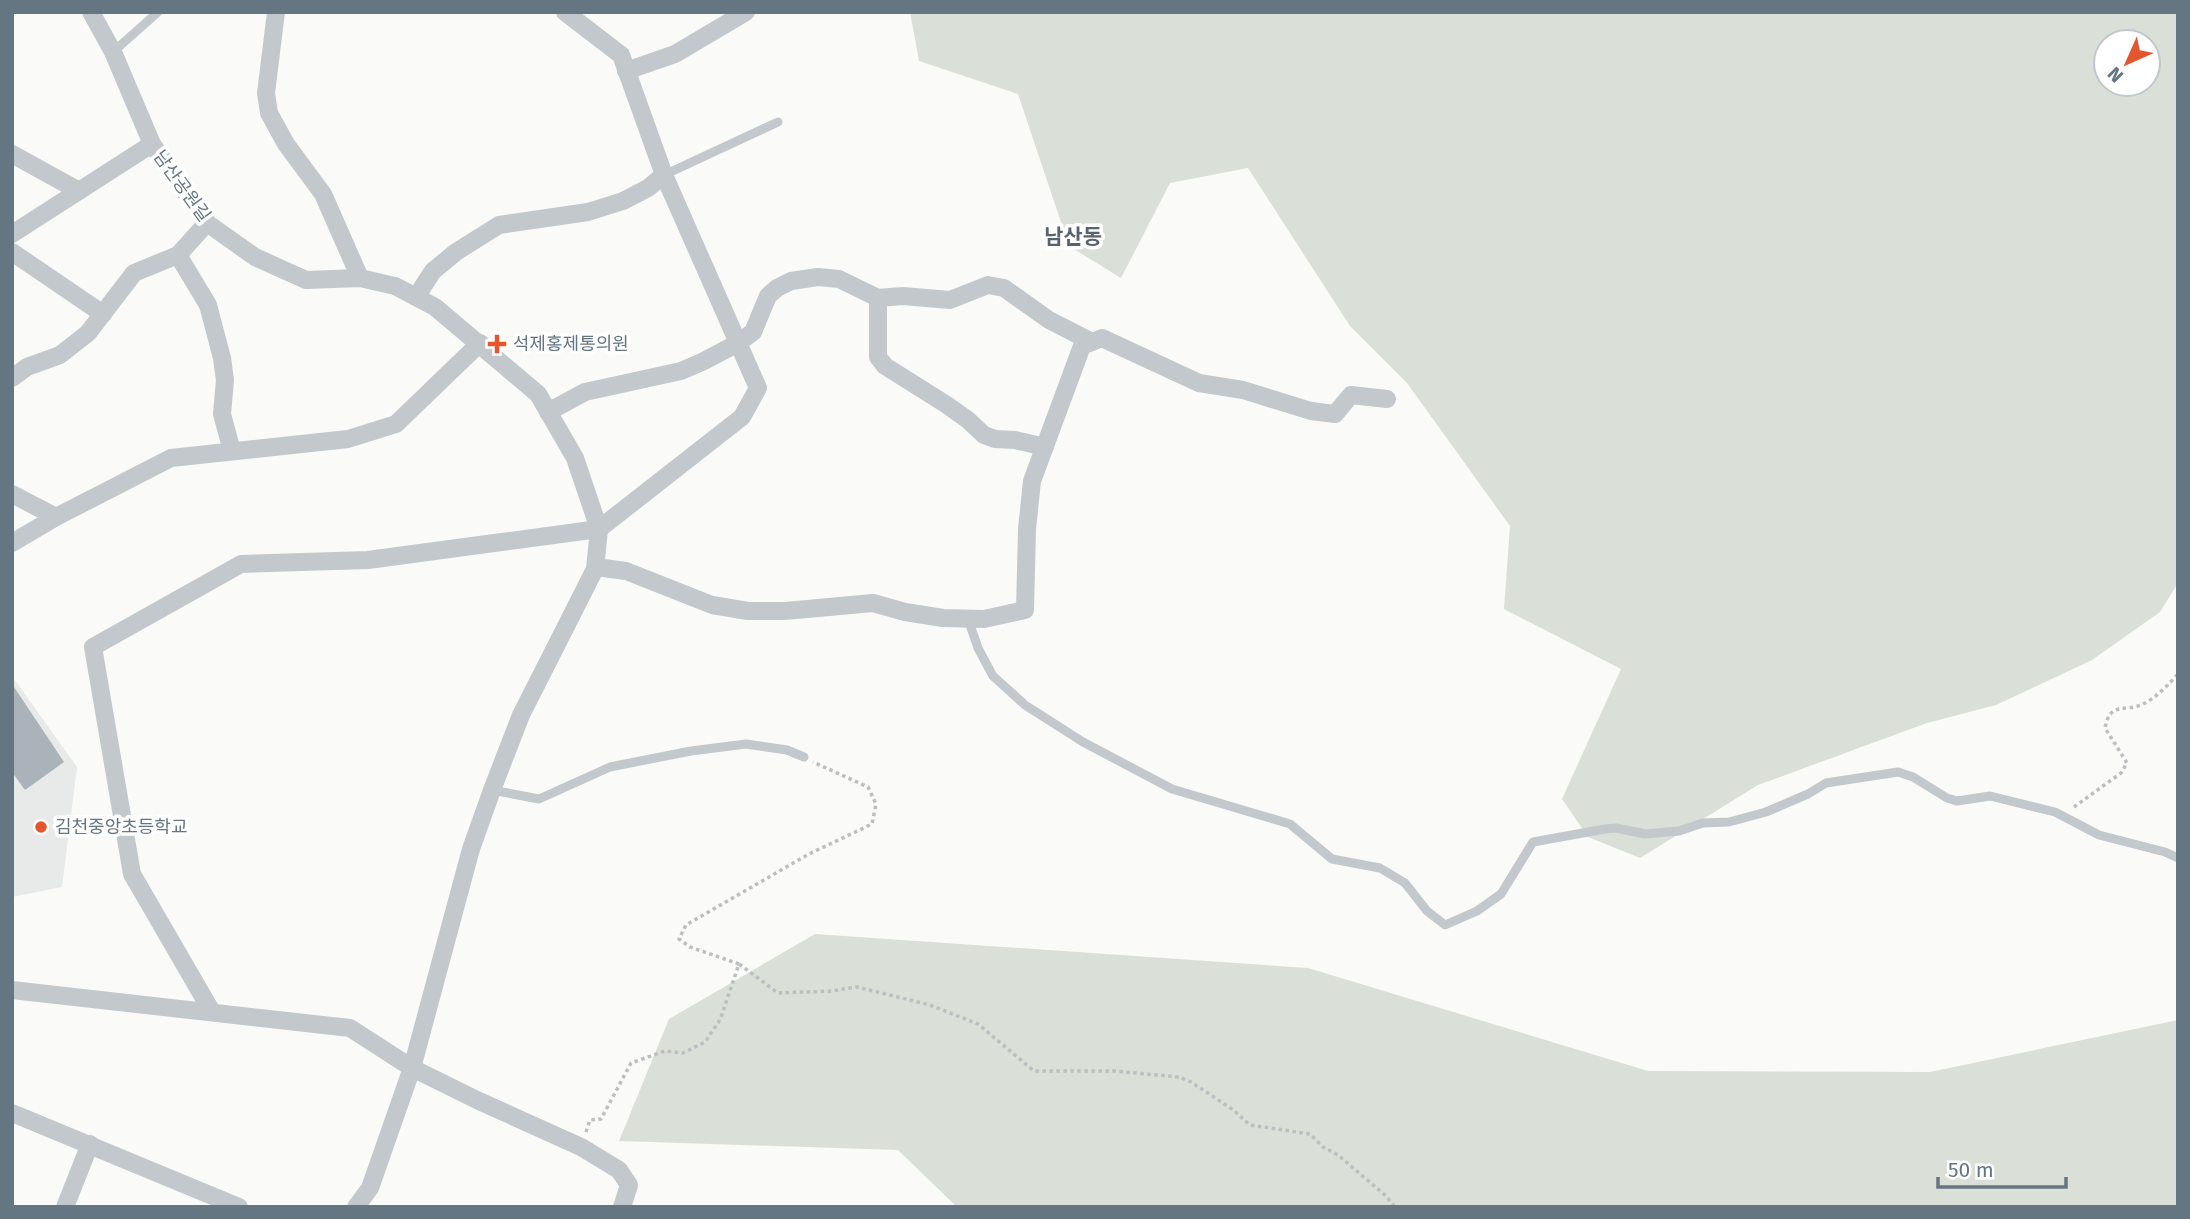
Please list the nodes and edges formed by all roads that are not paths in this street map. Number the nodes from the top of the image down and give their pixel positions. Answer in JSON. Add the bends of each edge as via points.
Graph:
{"nodes":[{"id":1,"x":90,"y":12,"type":"edge"},
{"id":2,"x":158,"y":12,"type":"edge"},
{"id":3,"x":276,"y":12,"type":"edge"},
{"id":4,"x":565,"y":12,"type":"edge"},
{"id":5,"x":746,"y":12,"type":"edge"},
{"id":6,"x":113,"y":52,"type":"junction"},
{"id":7,"x":626,"y":71,"type":"junction"},
{"id":8,"x":778,"y":122,"type":"dead end"},
{"id":9,"x":152,"y":144,"type":"junction"},
{"id":10,"x":12,"y":154,"type":"edge"},
{"id":11,"x":664,"y":175,"type":"junction"},
{"id":12,"x":79,"y":191,"type":"junction"},
{"id":13,"x":207,"y":223,"type":"junction"},
{"id":14,"x":12,"y":234,"type":"edge"},
{"id":15,"x":12,"y":252,"type":"edge"},
{"id":16,"x":178,"y":255,"type":"junction"},
{"id":17,"x":360,"y":278,"type":"junction"},
{"id":18,"x":416,"y":297,"type":"junction"},
{"id":19,"x":878,"y":298,"type":"junction"},
{"id":20,"x":103,"y":314,"type":"junction"},
{"id":21,"x":1092,"y":342,"type":"junction"},
{"id":22,"x":480,"y":343,"type":"junction"},
{"id":23,"x":738,"y":344,"type":"junction"},
{"id":24,"x":12,"y":378,"type":"edge"},
{"id":25,"x":1387,"y":399,"type":"dead end"},
{"id":26,"x":548,"y":412,"type":"junction"},
{"id":27,"x":1045,"y":447,"type":"junction"},
{"id":28,"x":232,"y":451,"type":"junction"},
{"id":29,"x":12,"y":494,"type":"edge"},
{"id":30,"x":56,"y":517,"type":"junction"},
{"id":31,"x":599,"y":529,"type":"junction"},
{"id":32,"x":12,"y":544,"type":"edge"},
{"id":33,"x":596,"y":568,"type":"junction"},
{"id":34,"x":968,"y":619,"type":"junction"},
{"id":35,"x":804,"y":757,"type":"road end"},
{"id":36,"x":492,"y":790,"type":"junction"},
{"id":37,"x":2178,"y":858,"type":"edge"},
{"id":38,"x":12,"y":989,"type":"edge"},
{"id":39,"x":212,"y":1012,"type":"junction"},
{"id":40,"x":412,"y":1068,"type":"junction"},
{"id":41,"x":13,"y":1110,"type":"edge"},
{"id":42,"x":90,"y":1144,"type":"junction"},
{"id":43,"x":65,"y":1207,"type":"edge"},
{"id":44,"x":239,"y":1207,"type":"edge"},
{"id":45,"x":356,"y":1207,"type":"edge"},
{"id":46,"x":622,"y":1207,"type":"edge"}],
"edges":[{"from":1,"to":6,"type":"street","name":"남산공원길"},
{"from":2,"to":6,"type":"lane"},
{"from":3,"to":17,"type":"street","via":[[266,93],[269,113],[323,194]]},
{"from":4,"to":7,"type":"street","via":[[621,55]]},
{"from":5,"to":7,"type":"street","via":[[674,54]]},
{"from":6,"to":9,"type":"street","name":"남산공원길"},
{"from":7,"to":11,"type":"street"},
{"from":8,"to":11,"type":"lane"},
{"from":9,"to":12,"type":"street"},
{"from":9,"to":13,"type":"street","name":"남산공원길"},
{"from":10,"to":12,"type":"street"},
{"from":11,"to":18,"type":"street","via":[[623,201],[587,212],[499,225],[433,271]]},
{"from":11,"to":23,"type":"street"},
{"from":12,"to":14,"type":"street"},
{"from":13,"to":16,"type":"street"},
{"from":13,"to":17,"type":"street","name":"남산공원길","via":[[255,257],[306,280]]},
{"from":15,"to":20,"type":"street"},
{"from":16,"to":20,"type":"street","via":[[134,273]]},
{"from":16,"to":28,"type":"street","via":[[211,315],[222,358],[222,414]]},
{"from":17,"to":18,"type":"street","name":"남산공원길","via":[[395,286]]},
{"from":18,"to":22,"type":"street","name":"남산공원길","via":[[436,307]]},
{"from":19,"to":21,"type":"street","via":[[950,300],[988,285],[1004,288],[1049,320]]},
{"from":19,"to":23,"type":"street","via":[[839,279],[791,282],[768,296],[753,332]]},
{"from":19,"to":27,"type":"street","via":[[878,357],[885,366],[984,435]]},
{"from":20,"to":24,"type":"street","via":[[88,334],[60,355]]},
{"from":21,"to":25,"type":"street","via":[[1102,338],[1199,383],[1243,390],[1311,411],[1335,414],[1351,395]]},
{"from":21,"to":27,"type":"street","via":[[1082,346]]},
{"from":22,"to":26,"type":"street","name":"남산공원길","via":[[538,394]]},
{"from":22,"to":28,"type":"street","via":[[396,424],[348,439]]},
{"from":23,"to":26,"type":"street","via":[[681,370],[585,392]]},
{"from":23,"to":31,"type":"street","via":[[758,388],[742,417]]},
{"from":26,"to":31,"type":"street","name":"남산공원길","via":[[575,458]]},
{"from":27,"to":34,"type":"street","via":[[1032,481],[1025,610],[985,620]]},
{"from":28,"to":30,"type":"street","via":[[171,458]]},
{"from":29,"to":30,"type":"street"},
{"from":30,"to":32,"type":"street"},
{"from":31,"to":33,"type":"street","name":"남산공원길"},
{"from":31,"to":39,"type":"street","via":[[368,560],[241,564],[93,647],[132,874]]},
{"from":33,"to":34,"type":"street","via":[[626,571],[712,606],[748,611],[873,603],[905,612]]},
{"from":33,"to":36,"type":"street","via":[[521,715]]},
{"from":34,"to":37,"type":"lane","via":[[993,676],[1025,705],[1172,789],[1290,824],[1332,859],[1380,869],[1405,883],[1427,911],[1446,925],[1501,894],[1533,842],[1605,829],[1645,834],[1729,822],[1766,813],[1826,783],[1885,773],[1913,777],[1957,801],[1990,796],[2055,812],[2099,835]]},
{"from":35,"to":36,"type":"lane","via":[[746,744],[610,767],[538,799]]},
{"from":36,"to":40,"type":"street","via":[[471,849]]},
{"from":38,"to":39,"type":"street"},
{"from":39,"to":40,"type":"street","via":[[350,1028]]},
{"from":40,"to":45,"type":"street","via":[[370,1188]]},
{"from":40,"to":46,"type":"street","via":[[581,1147],[619,1170],[629,1185]]},
{"from":41,"to":42,"type":"street"},
{"from":42,"to":43,"type":"street"},
{"from":42,"to":44,"type":"street"}]}
